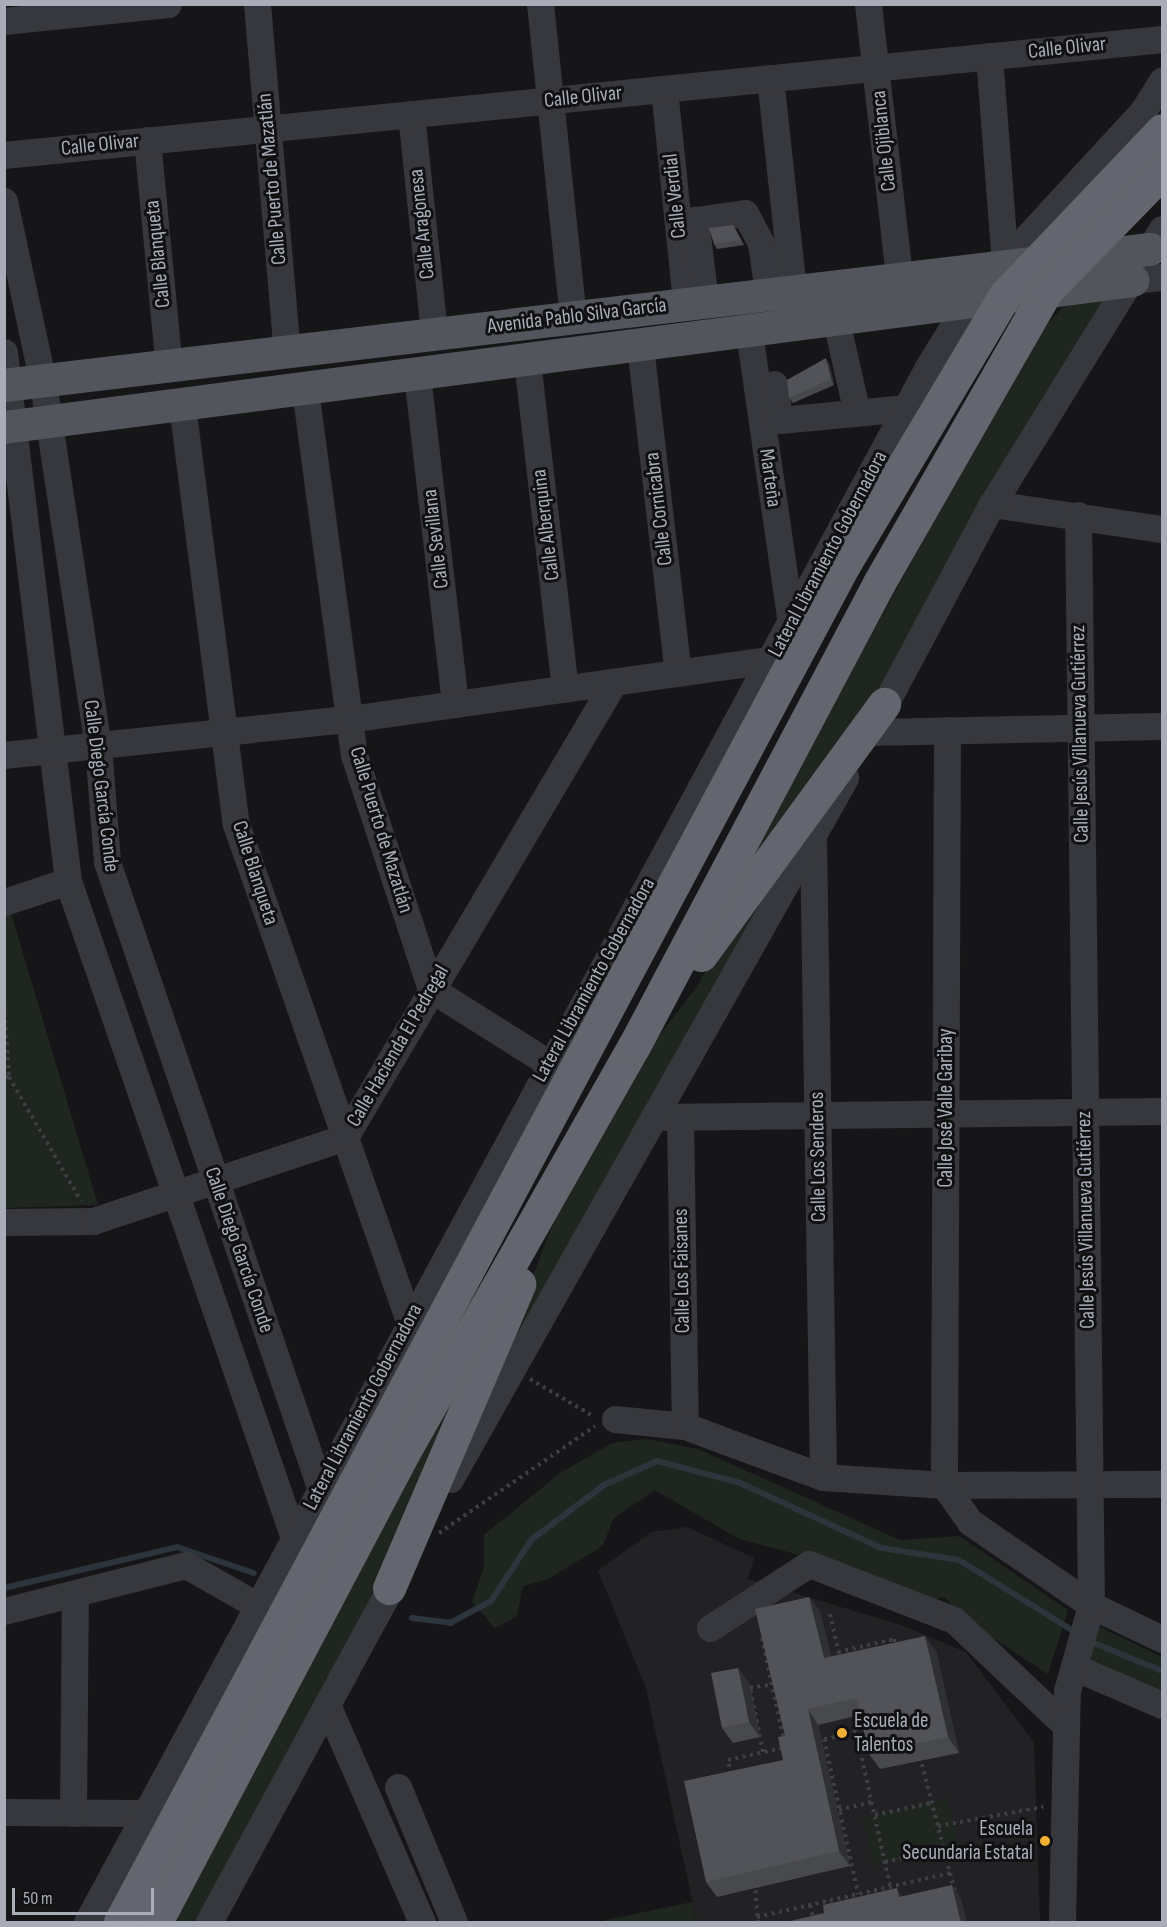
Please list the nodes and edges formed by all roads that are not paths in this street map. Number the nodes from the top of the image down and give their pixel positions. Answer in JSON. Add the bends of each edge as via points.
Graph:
{"nodes":[{"id":1,"x":168,"y":4,"type":"edge"},
{"id":2,"x":257,"y":4,"type":"edge"},
{"id":3,"x":540,"y":4,"type":"edge"},
{"id":4,"x":868,"y":4,"type":"edge"},
{"id":5,"x":124,"y":7,"type":"edge"},
{"id":6,"x":4,"y":21,"type":"edge"},
{"id":7,"x":1162,"y":39,"type":"edge"},
{"id":8,"x":988,"y":56,"type":"junction"},
{"id":9,"x":875,"y":67,"type":"junction"},
{"id":10,"x":770,"y":78,"type":"junction"},
{"id":11,"x":1162,"y":80,"type":"edge"},
{"id":12,"x":664,"y":89,"type":"junction"},
{"id":13,"x":550,"y":100,"type":"junction"},
{"id":14,"x":411,"y":114,"type":"junction"},
{"id":15,"x":268,"y":128,"type":"junction"},
{"id":16,"x":1162,"y":130,"type":"edge"},
{"id":17,"x":147,"y":140,"type":"junction"},
{"id":18,"x":4,"y":155,"type":"edge"},
{"id":19,"x":1162,"y":172,"type":"edge"},
{"id":20,"x":4,"y":201,"type":"edge"},
{"id":21,"x":1083,"y":256,"type":"junction"},
{"id":22,"x":1154,"y":256,"type":"edge"},
{"id":23,"x":899,"y":277,"type":"junction"},
{"id":24,"x":1024,"y":278,"type":"junction"},
{"id":25,"x":780,"y":291,"type":"junction"},
{"id":26,"x":970,"y":299,"type":"junction"},
{"id":27,"x":695,"y":302,"type":"junction"},
{"id":28,"x":573,"y":317,"type":"junction"},
{"id":29,"x":836,"y":321,"type":"junction"},
{"id":30,"x":757,"y":331,"type":"junction"},
{"id":31,"x":434,"y":334,"type":"junction"},
{"id":32,"x":640,"y":346,"type":"junction"},
{"id":33,"x":4,"y":352,"type":"edge"},
{"id":34,"x":287,"y":353,"type":"junction"},
{"id":35,"x":526,"y":361,"type":"junction"},
{"id":36,"x":169,"y":368,"type":"junction"},
{"id":37,"x":417,"y":375,"type":"junction"},
{"id":38,"x":20,"y":385,"type":"edge"},
{"id":39,"x":304,"y":389,"type":"junction"},
{"id":40,"x":182,"y":405,"type":"junction"},
{"id":41,"x":906,"y":408,"type":"junction"},
{"id":42,"x":857,"y":412,"type":"junction"},
{"id":43,"x":48,"y":422,"type":"junction"},
{"id":44,"x":10,"y":426,"type":"edge"},
{"id":45,"x":992,"y":504,"type":"junction"},
{"id":46,"x":1078,"y":514,"type":"junction"},
{"id":47,"x":1162,"y":529,"type":"edge"},
{"id":48,"x":791,"y":623,"type":"junction"},
{"id":49,"x":771,"y":660,"type":"junction"},
{"id":50,"x":678,"y":673,"type":"junction"},
{"id":51,"x":614,"y":682,"type":"junction"},
{"id":52,"x":565,"y":688,"type":"junction"},
{"id":53,"x":455,"y":704,"type":"junction"},
{"id":54,"x":877,"y":718,"type":"junction"},
{"id":55,"x":349,"y":719,"type":"junction"},
{"id":56,"x":1162,"y":726,"type":"edge"},
{"id":57,"x":1080,"y":728,"type":"junction"},
{"id":58,"x":947,"y":730,"type":"junction"},
{"id":59,"x":224,"y":732,"type":"junction"},
{"id":60,"x":98,"y":745,"type":"junction"},
{"id":61,"x":52,"y":750,"type":"junction"},
{"id":62,"x":4,"y":754,"type":"edge"},
{"id":63,"x":813,"y":836,"type":"junction"},
{"id":64,"x":68,"y":880,"type":"junction"},
{"id":65,"x":4,"y":902,"type":"edge"},
{"id":66,"x":431,"y":989,"type":"junction"},
{"id":67,"x":634,"y":1046,"type":"junction"},
{"id":68,"x":559,"y":1070,"type":"junction"},
{"id":69,"x":1162,"y":1111,"type":"edge"},
{"id":70,"x":1085,"y":1112,"type":"junction"},
{"id":71,"x":946,"y":1113,"type":"junction"},
{"id":72,"x":817,"y":1115,"type":"junction"},
{"id":73,"x":667,"y":1117,"type":"junction"},
{"id":74,"x":345,"y":1137,"type":"junction"},
{"id":75,"x":215,"y":1180,"type":"junction"},
{"id":76,"x":176,"y":1194,"type":"junction"},
{"id":77,"x":544,"y":1202,"type":"junction"},
{"id":78,"x":4,"y":1222,"type":"edge"},
{"id":79,"x":409,"y":1321,"type":"junction"},
{"id":80,"x":615,"y":1419,"type":"dead end"},
{"id":81,"x":685,"y":1426,"type":"junction"},
{"id":82,"x":823,"y":1477,"type":"junction"},
{"id":83,"x":1090,"y":1484,"type":"junction"},
{"id":84,"x":1162,"y":1484,"type":"edge"},
{"id":85,"x":944,"y":1485,"type":"junction"},
{"id":86,"x":320,"y":1487,"type":"junction"},
{"id":87,"x":294,"y":1538,"type":"junction"},
{"id":88,"x":389,"y":1588,"type":"junction"},
{"id":89,"x":75,"y":1594,"type":"junction"},
{"id":90,"x":258,"y":1606,"type":"junction"},
{"id":91,"x":4,"y":1611,"type":"edge"},
{"id":92,"x":710,"y":1628,"type":"dead end"},
{"id":93,"x":1083,"y":1634,"type":"junction"},
{"id":94,"x":1162,"y":1639,"type":"edge"},
{"id":95,"x":1162,"y":1705,"type":"edge"},
{"id":96,"x":328,"y":1707,"type":"junction"},
{"id":97,"x":1066,"y":1726,"type":"junction"},
{"id":98,"x":398,"y":1787,"type":"dead end"},
{"id":99,"x":4,"y":1812,"type":"edge"},
{"id":100,"x":74,"y":1813,"type":"junction"},
{"id":101,"x":143,"y":1813,"type":"junction"},
{"id":102,"x":428,"y":1862,"type":"junction"},
{"id":103,"x":400,"y":1867,"type":"junction"},
{"id":104,"x":87,"y":1923,"type":"edge"},
{"id":105,"x":120,"y":1923,"type":"edge"},
{"id":106,"x":156,"y":1923,"type":"edge"},
{"id":107,"x":209,"y":1923,"type":"edge"},
{"id":108,"x":422,"y":1923,"type":"edge"},
{"id":109,"x":454,"y":1923,"type":"edge"},
{"id":110,"x":1062,"y":1923,"type":"edge"}],
"edges":[{"from":1,"to":5,"type":"street"},
{"from":2,"to":15,"type":"street","name":"Calle Puerto de Mazatlán"},
{"from":3,"to":13,"type":"street"},
{"from":4,"to":9,"type":"street","name":"Calle Ojiblanca"},
{"from":5,"to":6,"type":"street"},
{"from":7,"to":8,"type":"street","name":"Calle Olivar"},
{"from":8,"to":9,"type":"street","name":"Calle Olivar"},
{"from":8,"to":24,"type":"street"},
{"from":9,"to":10,"type":"street","name":"Calle Olivar"},
{"from":9,"to":23,"type":"street","name":"Calle Ojiblanca"},
{"from":10,"to":12,"type":"street","name":"Calle Olivar"},
{"from":10,"to":25,"type":"street"},
{"from":11,"to":24,"type":"street"},
{"from":12,"to":13,"type":"street","name":"Calle Olivar"},
{"from":12,"to":27,"type":"street","name":"Calle Verdial"},
{"from":13,"to":14,"type":"street","name":"Calle Olivar"},
{"from":13,"to":28,"type":"street"},
{"from":14,"to":15,"type":"street","name":"Calle Olivar"},
{"from":14,"to":31,"type":"street","name":"Calle Aragonesa"},
{"from":15,"to":17,"type":"street","name":"Calle Olivar"},
{"from":15,"to":34,"type":"street","name":"Calle Puerto de Mazatlán"},
{"from":16,"to":24,"type":"highway"},
{"from":17,"to":18,"type":"street","name":"Calle Olivar"},
{"from":17,"to":36,"type":"street","name":"Calle Blanqueta"},
{"from":19,"to":21,"type":"highway"},
{"from":20,"to":38,"type":"street","name":"Calle Diego García Conde"},
{"from":21,"to":22,"type":"main road","name":"Avenida Pablo Silva García"},
{"from":21,"to":24,"type":"main road","name":"Avenida Pablo Silva García"},
{"from":22,"to":24,"type":"main road","name":"Avenida Pablo Silva García"},
{"from":22,"to":45,"type":"street"},
{"from":23,"to":24,"type":"main road","name":"Avenida Pablo Silva García"},
{"from":23,"to":25,"type":"main road","name":"Avenida Pablo Silva García"},
{"from":24,"to":26,"type":"main road","name":"Avenida Pablo Silva García"},
{"from":24,"to":67,"type":"highway","via":[[879,582]]},
{"from":24,"to":68,"type":"highway","via":[[844,565]]},
{"from":25,"to":27,"type":"main road","name":"Avenida Pablo Silva García"},
{"from":25,"to":27,"type":"street","via":[[762,243],[745,213],[694,220]]},
{"from":26,"to":29,"type":"main road","name":"Avenida Pablo Silva García"},
{"from":26,"to":41,"type":"street","name":"Lateral Libramiento Gobernadora"},
{"from":27,"to":28,"type":"main road","name":"Avenida Pablo Silva García"},
{"from":28,"to":31,"type":"main road","name":"Avenida Pablo Silva García"},
{"from":29,"to":30,"type":"main road","name":"Avenida Pablo Silva García"},
{"from":29,"to":42,"type":"street"},
{"from":30,"to":32,"type":"main road","name":"Avenida Pablo Silva García"},
{"from":30,"to":42,"type":"street","via":[[780,420]]},
{"from":30,"to":48,"type":"street","name":"Marteña"},
{"from":31,"to":34,"type":"main road","name":"Avenida Pablo Silva García"},
{"from":32,"to":35,"type":"main road","name":"Avenida Pablo Silva García"},
{"from":32,"to":50,"type":"street","name":"Calle Cornicabra"},
{"from":33,"to":38,"type":"street","name":"Calle Diego García Conde"},
{"from":34,"to":36,"type":"main road","name":"Avenida Pablo Silva García"},
{"from":35,"to":37,"type":"main road","name":"Avenida Pablo Silva García"},
{"from":35,"to":52,"type":"street","name":"Calle Alberquina"},
{"from":36,"to":38,"type":"main road","name":"Avenida Pablo Silva García"},
{"from":37,"to":39,"type":"main road","name":"Avenida Pablo Silva García"},
{"from":37,"to":53,"type":"street","name":"Calle Sevillana"},
{"from":38,"to":43,"type":"street","name":"Calle Diego García Conde"},
{"from":38,"to":44,"type":"street","name":"Calle Diego García Conde"},
{"from":39,"to":40,"type":"main road","name":"Avenida Pablo Silva García"},
{"from":39,"to":55,"type":"street","name":"Calle Puerto de Mazatlán"},
{"from":40,"to":43,"type":"main road","name":"Avenida Pablo Silva García"},
{"from":40,"to":59,"type":"street","name":"Calle Blanqueta"},
{"from":41,"to":42,"type":"street"},
{"from":41,"to":48,"type":"street","name":"Lateral Libramiento Gobernadora"},
{"from":43,"to":44,"type":"main road","name":"Avenida Pablo Silva García"},
{"from":43,"to":60,"type":"street","name":"Calle Diego García Conde"},
{"from":44,"to":61,"type":"street","name":"Calle Diego García Conde"},
{"from":45,"to":46,"type":"street"},
{"from":45,"to":54,"type":"street"},
{"from":46,"to":47,"type":"street"},
{"from":46,"to":57,"type":"street","name":"Calle Jesús Villanueva Gutiérrez"},
{"from":48,"to":49,"type":"street","name":"Lateral Libramiento Gobernadora"},
{"from":49,"to":50,"type":"street"},
{"from":49,"to":68,"type":"street","name":"Lateral Libramiento Gobernadora"},
{"from":50,"to":51,"type":"street"},
{"from":51,"to":52,"type":"street"},
{"from":51,"to":66,"type":"street","name":"Calle Hacienda El Pedregal"},
{"from":52,"to":53,"type":"street"},
{"from":53,"to":55,"type":"street"},
{"from":54,"to":58,"type":"street"},
{"from":54,"to":63,"type":"street"},
{"from":54,"to":67,"type":"highway"},
{"from":55,"to":59,"type":"street"},
{"from":55,"to":66,"type":"street","name":"Calle Puerto de Mazatlán","via":[[354,755]]},
{"from":56,"to":57,"type":"street"},
{"from":57,"to":58,"type":"street"},
{"from":57,"to":70,"type":"street","name":"Calle Jesús Villanueva Gutiérrez"},
{"from":58,"to":71,"type":"street","name":"Calle José Valle Garibay"},
{"from":59,"to":60,"type":"street"},
{"from":59,"to":74,"type":"street","name":"Calle Blanqueta","via":[[236,824]]},
{"from":60,"to":61,"type":"street"},
{"from":60,"to":75,"type":"street","name":"Calle Diego García Conde","via":[[107,862]]},
{"from":61,"to":62,"type":"street"},
{"from":61,"to":64,"type":"street","name":"Calle Diego García Conde"},
{"from":63,"to":72,"type":"street","name":"Calle Los Senderos"},
{"from":63,"to":73,"type":"street"},
{"from":64,"to":65,"type":"street"},
{"from":64,"to":76,"type":"street","name":"Calle Diego García Conde"},
{"from":66,"to":68,"type":"street"},
{"from":66,"to":74,"type":"street","name":"Calle Hacienda El Pedregal"},
{"from":67,"to":77,"type":"highway"},
{"from":68,"to":79,"type":"street","name":"Lateral Libramiento Gobernadora"},
{"from":68,"to":105,"type":"highway"},
{"from":69,"to":70,"type":"street"},
{"from":70,"to":71,"type":"street"},
{"from":70,"to":83,"type":"street","name":"Calle Jesús Villanueva Gutiérrez"},
{"from":71,"to":72,"type":"street"},
{"from":71,"to":85,"type":"street","name":"Calle José Valle Garibay"},
{"from":72,"to":73,"type":"street"},
{"from":72,"to":82,"type":"street","name":"Calle Los Senderos"},
{"from":73,"to":81,"type":"street","name":"Calle Los Faisanes"},
{"from":73,"to":88,"type":"street","via":[[512,1367]]},
{"from":74,"to":75,"type":"street","name":"Calle Hacienda El Pedregal"},
{"from":74,"to":79,"type":"street","name":"Calle Blanqueta"},
{"from":75,"to":76,"type":"street","name":"Calle Hacienda El Pedregal"},
{"from":75,"to":86,"type":"street","name":"Calle Diego García Conde"},
{"from":76,"to":78,"type":"street","name":"Calle Hacienda El Pedregal","via":[[93,1221]]},
{"from":76,"to":87,"type":"street","name":"Calle Diego García Conde"},
{"from":77,"to":88,"type":"highway","via":[[513,1304]]},
{"from":77,"to":106,"type":"highway","via":[[404,1452]]},
{"from":79,"to":86,"type":"street","name":"Lateral Libramiento Gobernadora"},
{"from":80,"to":81,"type":"street"},
{"from":81,"to":82,"type":"street"},
{"from":82,"to":85,"type":"street"},
{"from":83,"to":84,"type":"street"},
{"from":83,"to":85,"type":"street"},
{"from":83,"to":93,"type":"street","name":"Calle Jesús Villanueva Gutiérrez"},
{"from":85,"to":93,"type":"street","via":[[970,1522]]},
{"from":86,"to":87,"type":"street","name":"Lateral Libramiento Gobernadora"},
{"from":87,"to":90,"type":"street","name":"Lateral Libramiento Gobernadora"},
{"from":88,"to":96,"type":"street"},
{"from":89,"to":90,"type":"street","via":[[186,1565]]},
{"from":89,"to":91,"type":"street"},
{"from":89,"to":100,"type":"street"},
{"from":90,"to":101,"type":"street","name":"Lateral Libramiento Gobernadora"},
{"from":92,"to":97,"type":"street","via":[[809,1564],[954,1620]]},
{"from":93,"to":94,"type":"street"},
{"from":93,"to":95,"type":"street"},
{"from":93,"to":97,"type":"street","name":"Calle Jesús Villanueva Gutiérrez"},
{"from":96,"to":103,"type":"street"},
{"from":96,"to":107,"type":"street"},
{"from":97,"to":110,"type":"street","name":"Calle Jesús Villanueva Gutiérrez"},
{"from":98,"to":102,"type":"street"},
{"from":99,"to":100,"type":"street"},
{"from":100,"to":101,"type":"street"},
{"from":101,"to":104,"type":"street","name":"Lateral Libramiento Gobernadora"},
{"from":102,"to":103,"type":"street"},
{"from":102,"to":109,"type":"street"},
{"from":103,"to":108,"type":"street"}]}
